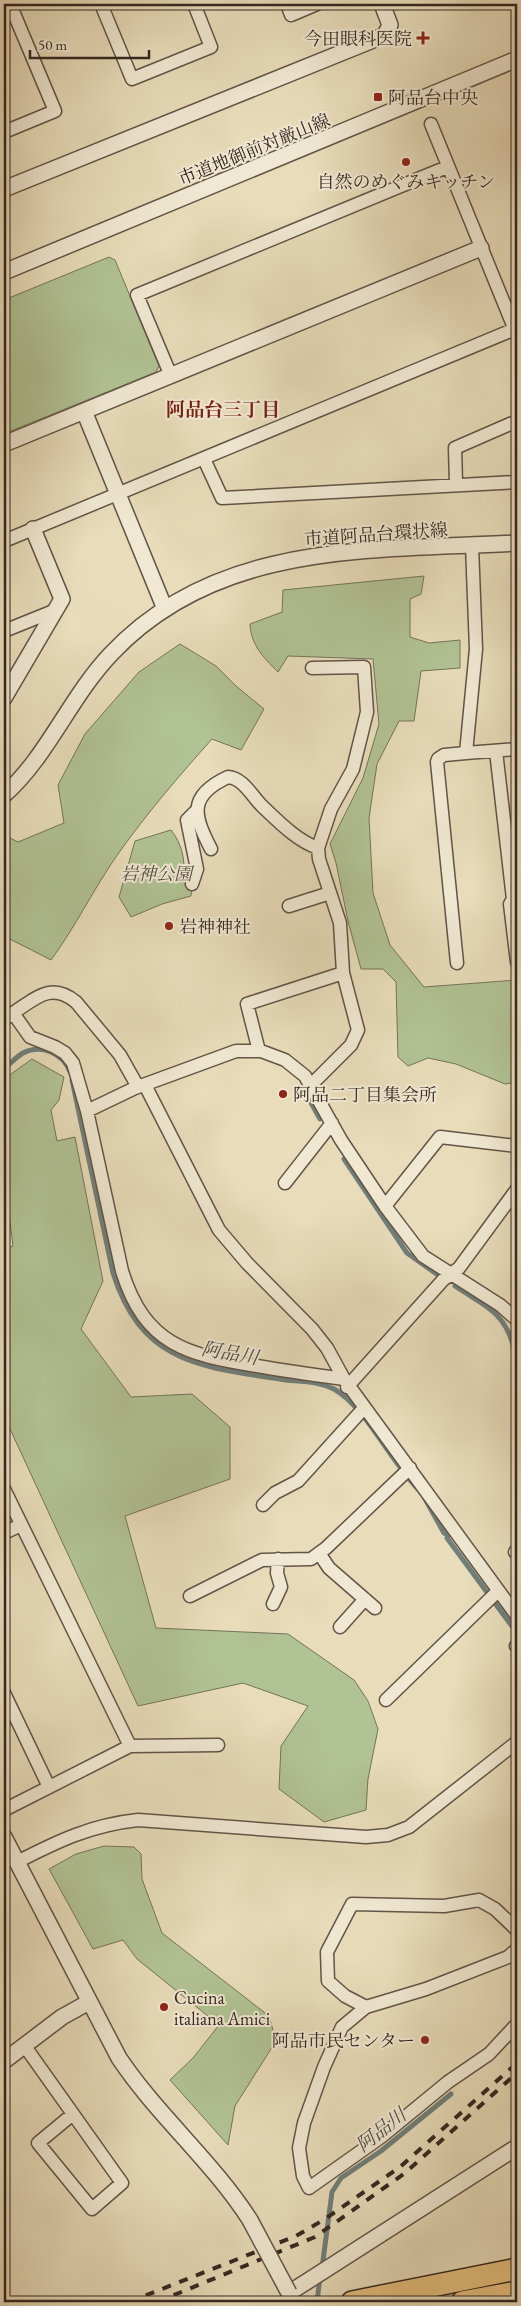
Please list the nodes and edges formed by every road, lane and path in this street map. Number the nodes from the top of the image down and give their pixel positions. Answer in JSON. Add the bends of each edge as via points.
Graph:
{"nodes":[{"id":1,"x":10,"y":4,"type":"edge"},
{"id":2,"x":101,"y":4,"type":"edge"},
{"id":3,"x":194,"y":4,"type":"edge"},
{"id":4,"x":287,"y":4,"type":"edge"},
{"id":5,"x":317,"y":4,"type":"edge"},
{"id":6,"x":387,"y":5,"type":"edge"},
{"id":7,"x":517,"y":59,"type":"edge"},
{"id":8,"x":431,"y":124,"type":"dead end"},
{"id":9,"x":4,"y":132,"type":"edge"},
{"id":10,"x":447,"y":167,"type":"junction"},
{"id":11,"x":4,"y":189,"type":"edge"},
{"id":12,"x":481,"y":248,"type":"junction"},
{"id":13,"x":4,"y":272,"type":"edge"},
{"id":14,"x":516,"y":332,"type":"edge"},
{"id":15,"x":171,"y":376,"type":"junction"},
{"id":16,"x":84,"y":411,"type":"junction"},
{"id":17,"x":517,"y":421,"type":"edge"},
{"id":18,"x":4,"y":444,"type":"edge"},
{"id":19,"x":204,"y":458,"type":"junction"},
{"id":20,"x":517,"y":482,"type":"edge"},
{"id":21,"x":456,"y":484,"type":"junction"},
{"id":22,"x":118,"y":492,"type":"junction"},
{"id":23,"x":33,"y":529,"type":"junction"},
{"id":24,"x":4,"y":541,"type":"edge"},
{"id":25,"x":517,"y":543,"type":"edge"},
{"id":26,"x":472,"y":546,"type":"junction"},
{"id":27,"x":166,"y":609,"type":"junction"},
{"id":28,"x":56,"y":610,"type":"junction"},
{"id":29,"x":4,"y":632,"type":"edge"},
{"id":30,"x":312,"y":668,"type":"dead end"},
{"id":31,"x":4,"y":698,"type":"edge"},
{"id":32,"x":517,"y":749,"type":"edge"},
{"id":33,"x":496,"y":751,"type":"junction"},
{"id":34,"x":466,"y":753,"type":"junction"},
{"id":35,"x":4,"y":795,"type":"edge"},
{"id":36,"x":196,"y":811,"type":"junction"},
{"id":37,"x":318,"y":848,"type":"junction"},
{"id":38,"x":211,"y":849,"type":"dead end"},
{"id":39,"x":192,"y":884,"type":"dead end"},
{"id":40,"x":330,"y":893,"type":"junction"},
{"id":41,"x":289,"y":906,"type":"dead end"},
{"id":42,"x":516,"y":962,"type":"edge"},
{"id":43,"x":457,"y":963,"type":"dead end"},
{"id":44,"x":343,"y":973,"type":"junction"},
{"id":45,"x":8,"y":1016,"type":"edge"},
{"id":46,"x":258,"y":1051,"type":"junction"},
{"id":47,"x":311,"y":1085,"type":"junction"},
{"id":48,"x":142,"y":1086,"type":"junction"},
{"id":49,"x":87,"y":1111,"type":"junction"},
{"id":50,"x":328,"y":1128,"type":"junction"},
{"id":51,"x":517,"y":1146,"type":"edge"},
{"id":52,"x":285,"y":1183,"type":"dead end"},
{"id":53,"x":517,"y":1189,"type":"edge"},
{"id":54,"x":385,"y":1206,"type":"junction"},
{"id":55,"x":446,"y":1277,"type":"junction"},
{"id":56,"x":517,"y":1320,"type":"edge"},
{"id":57,"x":345,"y":1383,"type":"junction"},
{"id":58,"x":364,"y":1408,"type":"junction"},
{"id":59,"x":406,"y":1472,"type":"junction"},
{"id":60,"x":4,"y":1489,"type":"edge"},
{"id":61,"x":263,"y":1506,"type":"dead end"},
{"id":62,"x":21,"y":1525,"type":"junction"},
{"id":63,"x":4,"y":1533,"type":"edge"},
{"id":64,"x":319,"y":1553,"type":"junction"},
{"id":65,"x":278,"y":1559,"type":"junction"},
{"id":66,"x":190,"y":1596,"type":"dead end"},
{"id":67,"x":494,"y":1596,"type":"junction"},
{"id":68,"x":273,"y":1604,"type":"dead end"},
{"id":69,"x":517,"y":1616,"type":"edge"},
{"id":70,"x":340,"y":1627,"type":"dead end"},
{"id":71,"x":4,"y":1693,"type":"edge"},
{"id":72,"x":386,"y":1700,"type":"dead end"},
{"id":73,"x":517,"y":1742,"type":"edge"},
{"id":74,"x":218,"y":1745,"type":"dead end"},
{"id":75,"x":130,"y":1746,"type":"junction"},
{"id":76,"x":49,"y":1787,"type":"junction"},
{"id":77,"x":4,"y":1810,"type":"edge"},
{"id":78,"x":4,"y":1837,"type":"edge"},
{"id":79,"x":17,"y":1862,"type":"junction"},
{"id":80,"x":517,"y":1930,"type":"edge"},
{"id":81,"x":517,"y":1949,"type":"edge"},
{"id":82,"x":89,"y":2002,"type":"junction"},
{"id":83,"x":366,"y":2008,"type":"junction"},
{"id":84,"x":517,"y":2024,"type":"edge"},
{"id":85,"x":24,"y":2045,"type":"junction"},
{"id":86,"x":4,"y":2061,"type":"edge"},
{"id":87,"x":73,"y":2114,"type":"junction"},
{"id":88,"x":515,"y":2149,"type":"edge"},
{"id":89,"x":517,"y":2269,"type":"edge"},
{"id":90,"x":517,"y":2292,"type":"edge"},
{"id":91,"x":291,"y":2298,"type":"edge"},
{"id":92,"x":352,"y":2302,"type":"edge"},
{"id":93,"x":462,"y":2302,"type":"edge"}],
"edges":[{"from":1,"to":9,"type":"street","via":[[55,111]]},
{"from":2,"to":3,"type":"street","via":[[132,79],[211,47]]},
{"from":4,"to":5,"type":"street","via":[[291,15]]},
{"from":6,"to":11,"type":"street","via":[[390,25],[383,36]]},
{"from":7,"to":13,"type":"street","name":"市道地御前対厳山線"},
{"from":8,"to":10,"type":"street"},
{"from":10,"to":12,"type":"street"},
{"from":10,"to":15,"type":"street","via":[[137,295]]},
{"from":12,"to":14,"type":"street"},
{"from":12,"to":15,"type":"street"},
{"from":14,"to":19,"type":"street"},
{"from":15,"to":16,"type":"street"},
{"from":16,"to":18,"type":"street"},
{"from":16,"to":22,"type":"street"},
{"from":17,"to":21,"type":"street","via":[[455,448]]},
{"from":19,"to":21,"type":"street","via":[[222,498]]},
{"from":19,"to":22,"type":"street"},
{"from":20,"to":21,"type":"street"},
{"from":22,"to":23,"type":"street"},
{"from":22,"to":27,"type":"street"},
{"from":23,"to":24,"type":"street"},
{"from":23,"to":28,"type":"street","via":[[62,598]]},
{"from":25,"to":26,"type":"street","name":"市道阿品台環状線"},
{"from":26,"to":27,"type":"street","name":"市道阿品台環状線","via":[[339,552],[300,557],[224,578]]},
{"from":26,"to":34,"type":"street","via":[[476,654]]},
{"from":27,"to":35,"type":"street","name":"市道阿品台環状線","via":[[129,636],[98,668],[26,773]]},
{"from":28,"to":29,"type":"street"},
{"from":28,"to":31,"type":"street"},
{"from":30,"to":37,"type":"street","via":[[364,667],[367,704],[353,769],[331,809]]},
{"from":32,"to":33,"type":"street"},
{"from":33,"to":34,"type":"street"},
{"from":33,"to":42,"type":"street","via":[[513,899],[510,904]]},
{"from":34,"to":43,"type":"street","via":[[444,755],[437,762]]},
{"from":36,"to":37,"type":"street","via":[[205,793],[222,779],[234,778],[301,840]]},
{"from":36,"to":38,"type":"street","via":[[198,824]]},
{"from":36,"to":39,"type":"street","via":[[186,820],[197,869]]},
{"from":37,"to":40,"type":"street"},
{"from":40,"to":41,"type":"street"},
{"from":40,"to":44,"type":"street","via":[[341,926]]},
{"from":44,"to":46,"type":"street","via":[[247,1004]]},
{"from":44,"to":47,"type":"street","via":[[357,1021],[356,1038]]},
{"from":45,"to":48,"type":"street","via":[[48,992],[68,995]]},
{"from":45,"to":49,"type":"street","via":[[30,1037],[55,1047],[73,1063]]},
{"from":46,"to":47,"type":"street","via":[[296,1067]]},
{"from":46,"to":48,"type":"street","via":[[224,1055]]},
{"from":47,"to":50,"type":"street"},
{"from":48,"to":49,"type":"street"},
{"from":48,"to":57,"type":"street","via":[[220,1230],[247,1263],[312,1329],[327,1348]]},
{"from":49,"to":57,"type":"street","via":[[122,1271],[137,1307],[149,1323],[172,1342],[198,1355]]},
{"from":50,"to":52,"type":"street"},
{"from":50,"to":54,"type":"street"},
{"from":51,"to":54,"type":"street","via":[[440,1137]]},
{"from":53,"to":55,"type":"street","via":[[459,1268]]},
{"from":54,"to":55,"type":"street","via":[[423,1256]]},
{"from":55,"to":56,"type":"street"},
{"from":55,"to":57,"type":"street"},
{"from":57,"to":58,"type":"street"},
{"from":58,"to":59,"type":"street"},
{"from":58,"to":61,"type":"street","via":[[298,1481],[276,1493]]},
{"from":59,"to":64,"type":"street"},
{"from":59,"to":67,"type":"street"},
{"from":60,"to":62,"type":"street"},
{"from":62,"to":63,"type":"street"},
{"from":62,"to":75,"type":"street"},
{"from":64,"to":65,"type":"street","via":[[311,1558]]},
{"from":64,"to":70,"type":"street","via":[[329,1568],[370,1604]]},
{"from":65,"to":66,"type":"street","via":[[262,1560]]},
{"from":65,"to":68,"type":"street","via":[[277,1573],[281,1586]]},
{"from":67,"to":69,"type":"street"},
{"from":67,"to":72,"type":"street"},
{"from":71,"to":76,"type":"street"},
{"from":73,"to":79,"type":"street","via":[[418,1821],[388,1835],[366,1837],[138,1820],[78,1832]]},
{"from":74,"to":75,"type":"street"},
{"from":75,"to":76,"type":"street"},
{"from":76,"to":77,"type":"street"},
{"from":78,"to":79,"type":"street"},
{"from":79,"to":82,"type":"street"},
{"from":80,"to":83,"type":"street","via":[[495,1909],[479,1900],[444,1906],[352,1904],[327,1952],[328,1980],[345,1996]]},
{"from":81,"to":83,"type":"street","via":[[508,1957]]},
{"from":82,"to":85,"type":"street"},
{"from":82,"to":91,"type":"street","bridge":true,"via":[[128,2072],[214,2170],[250,2220]]},
{"from":83,"to":84,"type":"street","via":[[342,2028],[304,2123],[299,2148],[303,2176],[309,2188],[489,2054]]},
{"from":85,"to":86,"type":"street"},
{"from":85,"to":87,"type":"street"},
{"from":87,"to":87,"type":"street","via":[[122,2183],[92,2210],[38,2143]]},
{"from":88,"to":91,"type":"street"},
{"from":89,"to":92,"type":"highway"},
{"from":90,"to":93,"type":"highway"}]}
